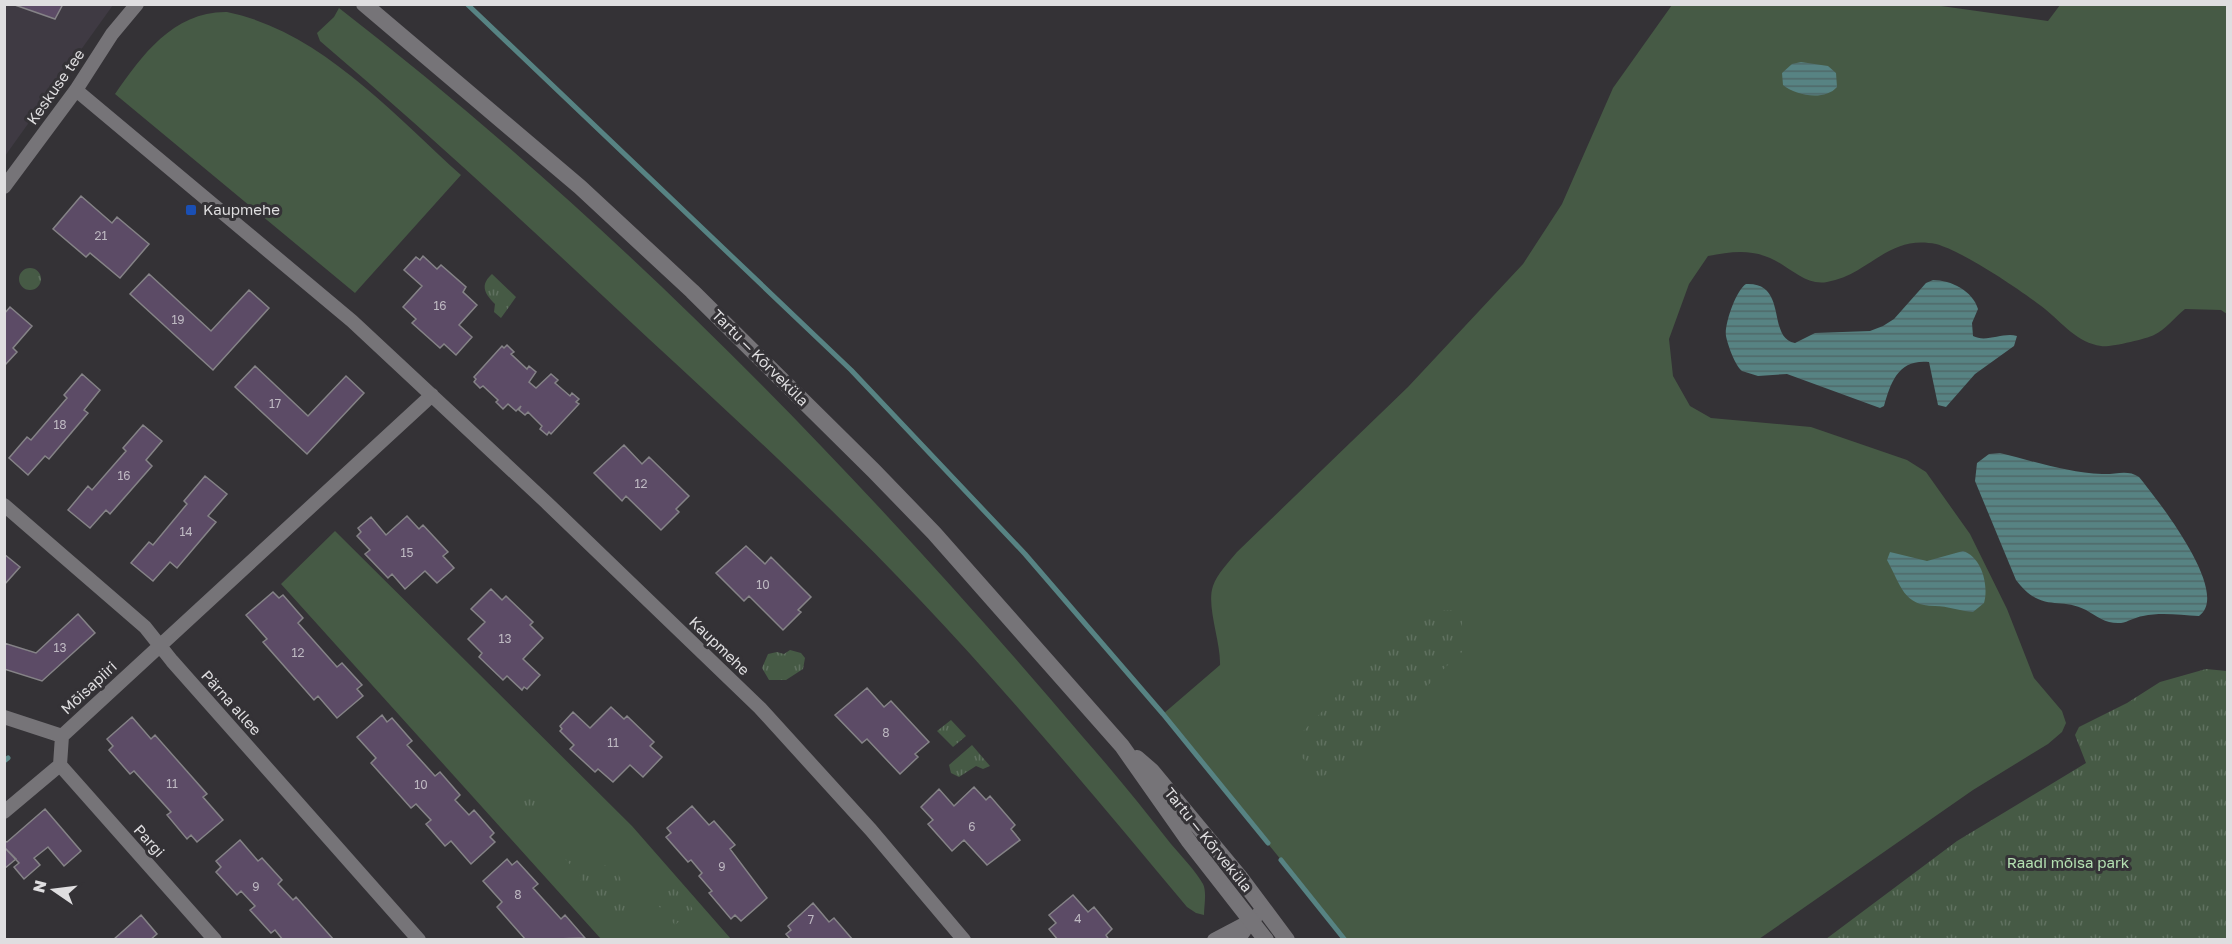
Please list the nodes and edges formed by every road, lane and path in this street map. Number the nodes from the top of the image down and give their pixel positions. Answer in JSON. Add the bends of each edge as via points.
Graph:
{"nodes":[{"id":1,"x":124,"y":4,"type":"edge"},
{"id":2,"x":137,"y":4,"type":"edge"},
{"id":3,"x":364,"y":4,"type":"edge"},
{"id":4,"x":112,"y":34,"type":"junction"},
{"id":5,"x":76,"y":90,"type":"junction"},
{"id":6,"x":4,"y":187,"type":"edge"},
{"id":7,"x":432,"y":395,"type":"junction"},
{"id":8,"x":4,"y":505,"type":"edge"},
{"id":9,"x":160,"y":644,"type":"junction"},
{"id":10,"x":4,"y":717,"type":"edge"},
{"id":11,"x":62,"y":736,"type":"junction"},
{"id":12,"x":60,"y":765,"type":"junction"},
{"id":13,"x":4,"y":812,"type":"edge"},
{"id":14,"x":1258,"y":914,"type":"junction"},
{"id":15,"x":209,"y":938,"type":"edge"},
{"id":16,"x":418,"y":939,"type":"edge"},
{"id":17,"x":964,"y":939,"type":"edge"},
{"id":18,"x":1214,"y":939,"type":"edge"},
{"id":19,"x":1238,"y":939,"type":"edge"},
{"id":20,"x":1266,"y":939,"type":"edge"},
{"id":21,"x":1287,"y":939,"type":"edge"}],
"edges":[{"from":1,"to":4,"type":"street"},
{"from":2,"to":4,"type":"street"},
{"from":3,"to":14,"type":"main road","name":"Tartu — Kõrveküla","via":[[580,187],[740,337],[934,533],[1122,746],[1188,840]]},
{"from":4,"to":5,"type":"street","name":"Keskuse tee"},
{"from":5,"to":6,"type":"street","name":"Keskuse tee"},
{"from":5,"to":7,"type":"street","name":"Kaupmehe","via":[[339,309]]},
{"from":7,"to":9,"type":"street"},
{"from":7,"to":17,"type":"street","name":"Kaupmehe","via":[[760,708]]},
{"from":8,"to":9,"type":"street","name":"Pärna allee"},
{"from":9,"to":11,"type":"street","name":"Mõisapiiri"},
{"from":9,"to":16,"type":"street","name":"Pärna allee"},
{"from":10,"to":11,"type":"street"},
{"from":11,"to":12,"type":"street","name":"Mõisapiiri"},
{"from":12,"to":13,"type":"street"},
{"from":12,"to":15,"type":"street","name":"Pargi"},
{"from":14,"to":18,"type":"street"},
{"from":14,"to":19,"type":"street"},
{"from":14,"to":20,"type":"main road","name":"Tartu — Kõrveküla"},
{"from":14,"to":21,"type":"main road","name":"Tartu — Kõrveküla"}]}
